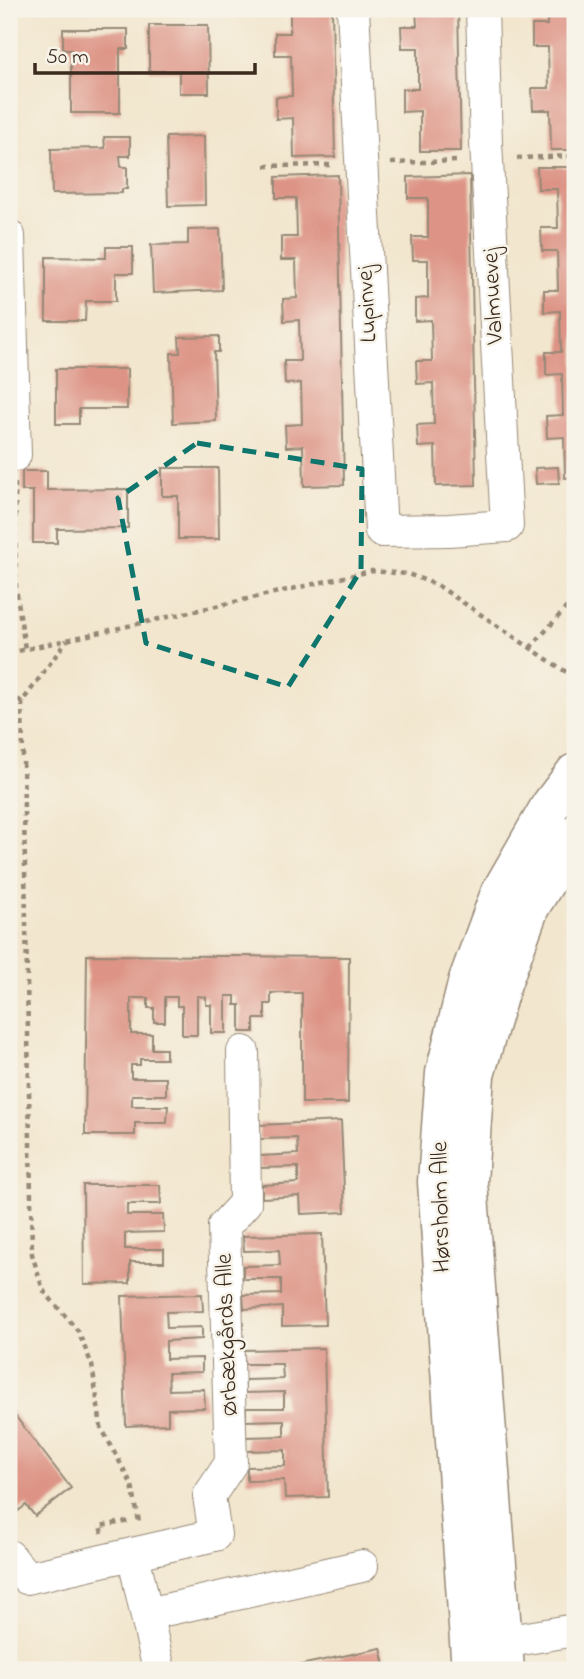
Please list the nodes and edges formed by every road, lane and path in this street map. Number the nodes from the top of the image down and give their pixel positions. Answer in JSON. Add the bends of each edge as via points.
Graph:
{"nodes":[{"id":1,"x":353,"y":9,"type":"edge"},
{"id":2,"x":482,"y":9,"type":"edge"},
{"id":3,"x":575,"y":156,"type":"edge"},
{"id":4,"x":488,"y":159,"type":"junction"},
{"id":5,"x":360,"y":164,"type":"junction"},
{"id":6,"x":265,"y":166,"type":"dead end"},
{"id":7,"x":9,"y":236,"type":"edge"},
{"id":8,"x":15,"y":455,"type":"joint"},
{"id":9,"x":449,"y":530,"type":"joint"},
{"id":10,"x":575,"y":598,"type":"edge"},
{"id":11,"x":67,"y":639,"type":"junction"},
{"id":12,"x":530,"y":648,"type":"junction"},
{"id":13,"x":25,"y":649,"type":"junction"},
{"id":14,"x":9,"y":653,"type":"edge"},
{"id":15,"x":575,"y":678,"type":"edge"},
{"id":16,"x":9,"y":694,"type":"edge"},
{"id":17,"x":22,"y":702,"type":"junction"},
{"id":18,"x":575,"y":773,"type":"edge"},
{"id":19,"x":575,"y":834,"type":"edge"},
{"id":20,"x":243,"y":1052,"type":"dead end"},
{"id":21,"x":139,"y":1552,"type":"junction"},
{"id":22,"x":9,"y":1556,"type":"edge"},
{"id":23,"x":362,"y":1566,"type":"dead end"},
{"id":24,"x":147,"y":1614,"type":"junction"},
{"id":25,"x":575,"y":1630,"type":"edge"},
{"id":26,"x":487,"y":1658,"type":"edge"},
{"id":27,"x":159,"y":1670,"type":"edge"}],
"edges":[{"from":1,"to":5,"type":"street","name":"Lupinvej"},
{"from":2,"to":4,"type":"street","name":"Valmuevej"},
{"from":3,"to":4,"type":"path"},
{"from":4,"to":5,"type":"path"},
{"from":4,"to":9,"type":"street","name":"Valmuevej","via":[[507,526]]},
{"from":5,"to":6,"type":"path"},
{"from":5,"to":9,"type":"street","name":"Lupinvej","via":[[381,530]]},
{"from":7,"to":8,"type":"street"},
{"from":8,"to":13,"type":"path","via":[[16,588]]},
{"from":10,"to":12,"type":"path"},
{"from":11,"to":12,"type":"path","via":[[371,571],[408,574],[437,585]]},
{"from":11,"to":13,"type":"path"},
{"from":11,"to":17,"type":"path"},
{"from":12,"to":15,"type":"path"},
{"from":13,"to":14,"type":"path"},
{"from":16,"to":17,"type":"path"},
{"from":17,"to":21,"type":"path","via":[[32,1254],[43,1290],[78,1331],[92,1365],[101,1427],[132,1485]]},
{"from":18,"to":26,"type":"main road","name":"Hørsholm Alle","via":[[550,806],[500,893],[468,980],[445,1073],[437,1182]]},
{"from":19,"to":26,"type":"main road","name":"Hørsholm Alle","via":[[530,907],[475,1075],[468,1182]]},
{"from":20,"to":21,"type":"street","name":"Ørbækgårds Alle","via":[[245,1203],[225,1226],[231,1463],[208,1496],[215,1535]]},
{"from":21,"to":22,"type":"street","name":"Ørbækgårds Alle","via":[[27,1578]]},
{"from":21,"to":24,"type":"street"},
{"from":23,"to":24,"type":"street"},
{"from":24,"to":27,"type":"street"},
{"from":25,"to":26,"type":"street"}]}
